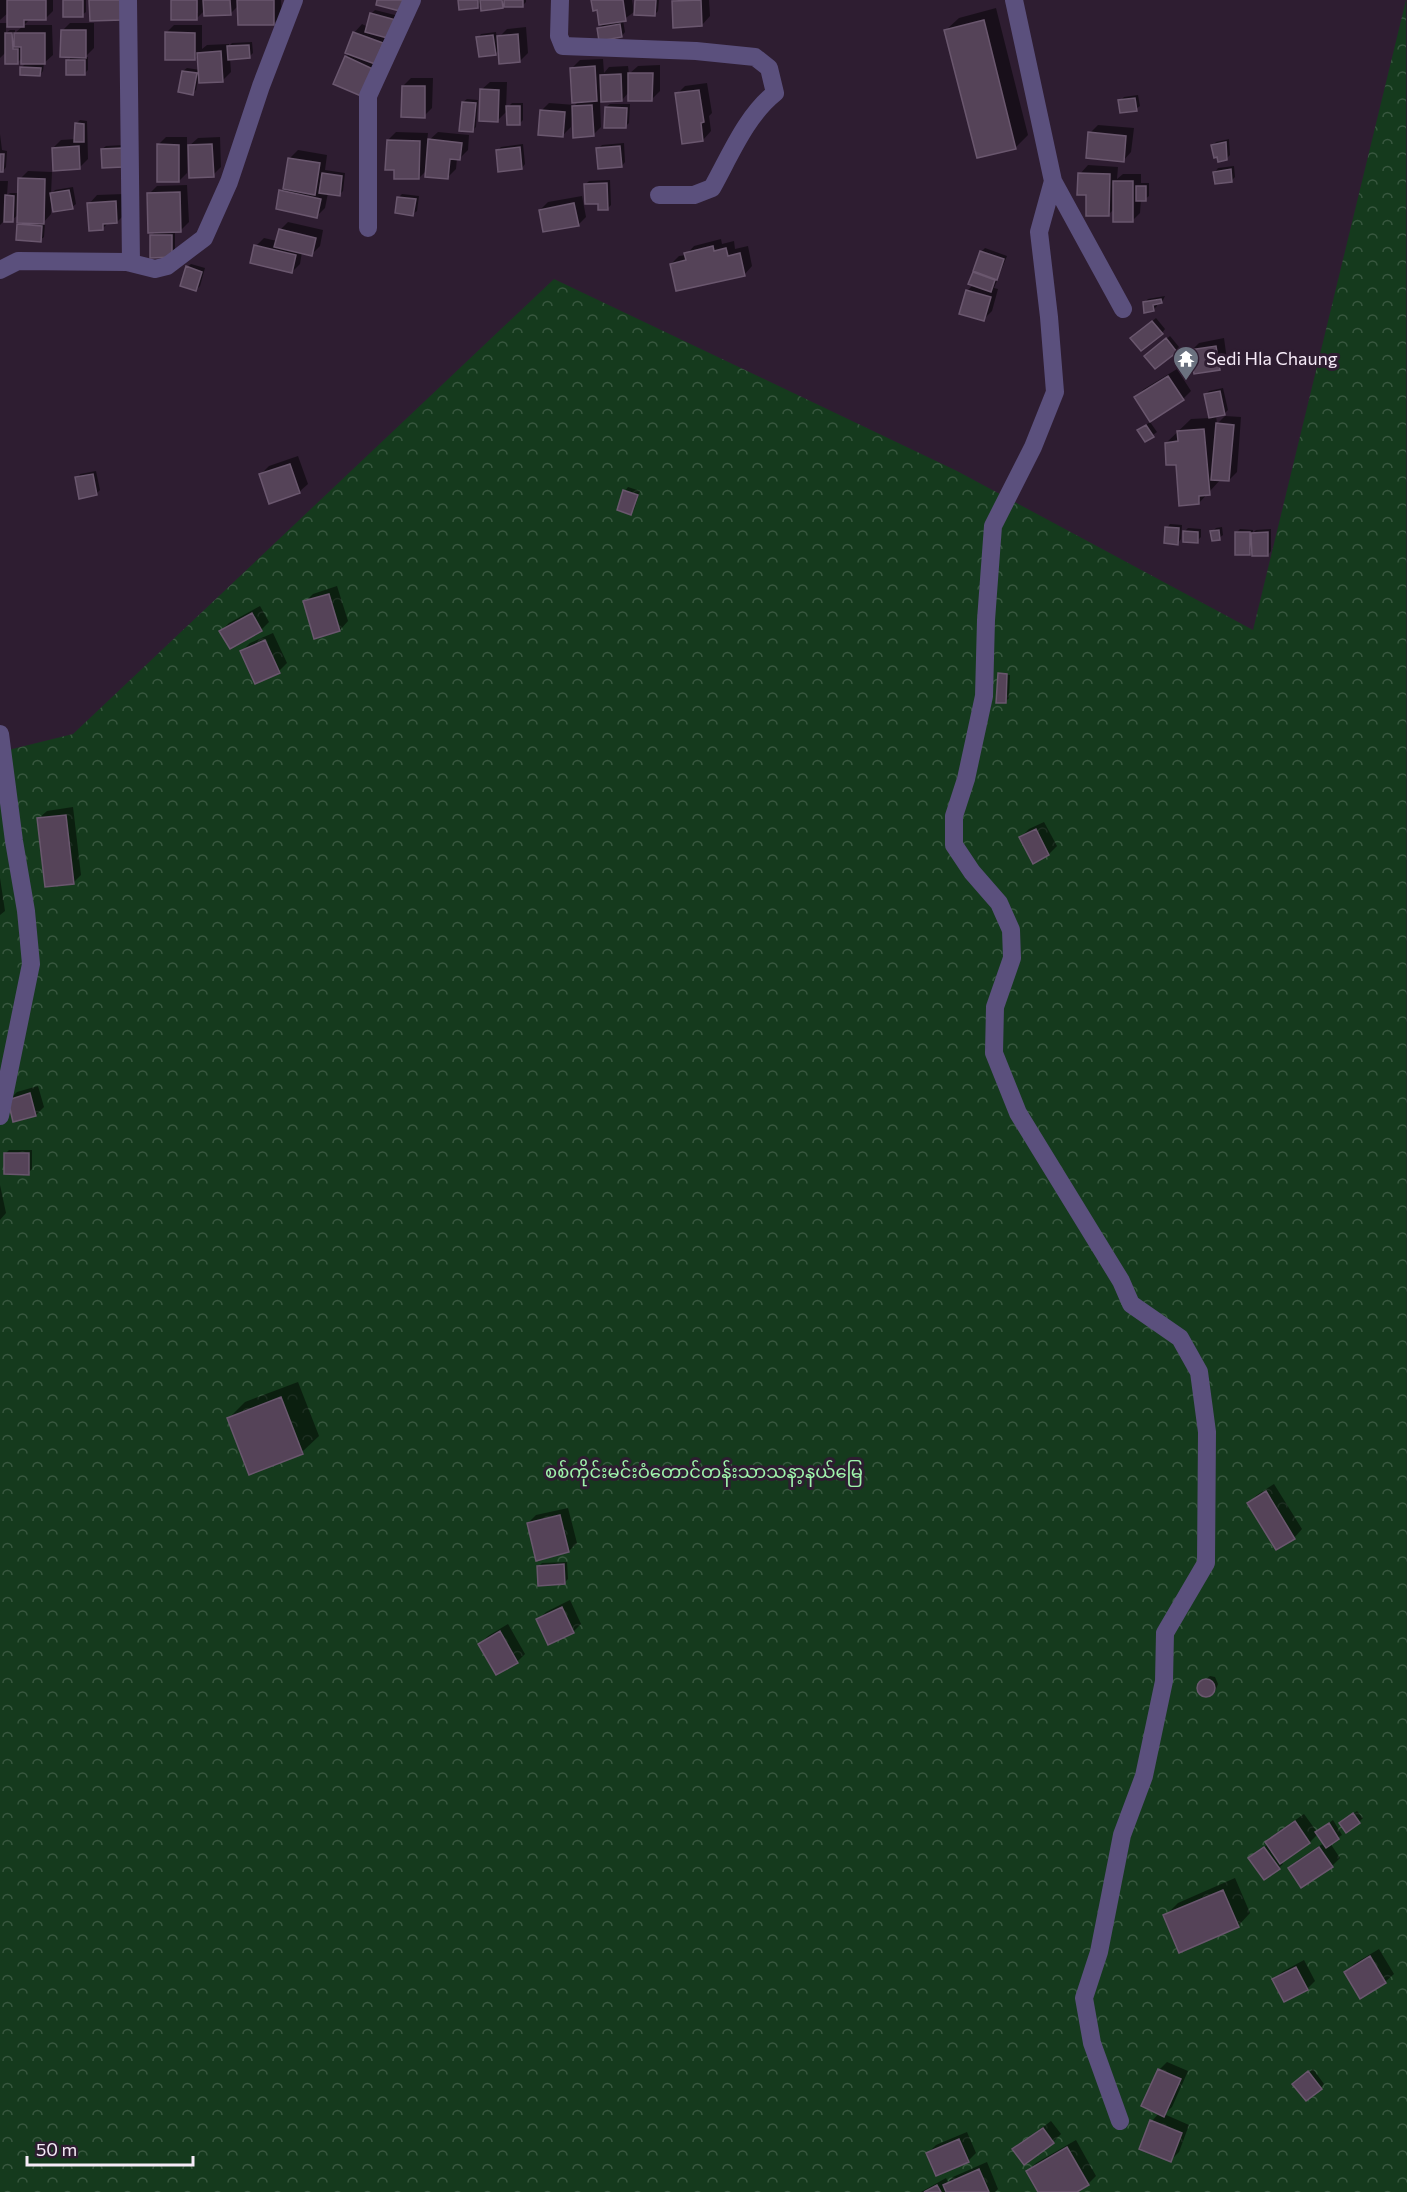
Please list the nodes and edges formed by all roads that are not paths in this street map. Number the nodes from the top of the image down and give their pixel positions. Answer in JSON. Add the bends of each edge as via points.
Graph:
{"nodes":[{"id":1,"x":128,"y":0,"type":"edge"},
{"id":2,"x":294,"y":0,"type":"edge"},
{"id":3,"x":412,"y":0,"type":"edge"},
{"id":4,"x":560,"y":0,"type":"edge"},
{"id":5,"x":1014,"y":0,"type":"edge"},
{"id":6,"x":1053,"y":181,"type":"junction"},
{"id":7,"x":659,"y":195,"type":"dead end"},
{"id":8,"x":368,"y":228,"type":"dead end"},
{"id":9,"x":130,"y":263,"type":"junction"},
{"id":10,"x":0,"y":270,"type":"edge"},
{"id":11,"x":1123,"y":309,"type":"dead end"},
{"id":12,"x":0,"y":734,"type":"edge"},
{"id":13,"x":0,"y":1116,"type":"edge"},
{"id":14,"x":1120,"y":2121,"type":"dead end"}],
"edges":[{"from":1,"to":9,"type":"street"},
{"from":2,"to":9,"type":"street","via":[[229,182],[204,238],[167,266],[155,269]]},
{"from":3,"to":8,"type":"street","via":[[368,96]]},
{"from":4,"to":7,"type":"street","via":[[559,36],[563,46],[755,57],[769,68],[775,93],[764,102],[712,188],[693,195]]},
{"from":5,"to":6,"type":"street"},
{"from":6,"to":11,"type":"street"},
{"from":6,"to":14,"type":"street","via":[[1039,232],[1055,392],[1034,447],[993,526],[984,696],[954,816],[954,845],[999,903],[1011,930],[1012,958],[995,1007],[994,1053],[1018,1113],[1121,1281],[1131,1304],[1180,1338],[1199,1372],[1207,1432],[1206,1563],[1165,1633],[1164,1682],[1144,1776],[1122,1836],[1099,1952],[1084,1998],[1092,2043]]},
{"from":9,"to":10,"type":"street","via":[[18,261]]},
{"from":12,"to":13,"type":"street","via":[[31,964]]}]}
